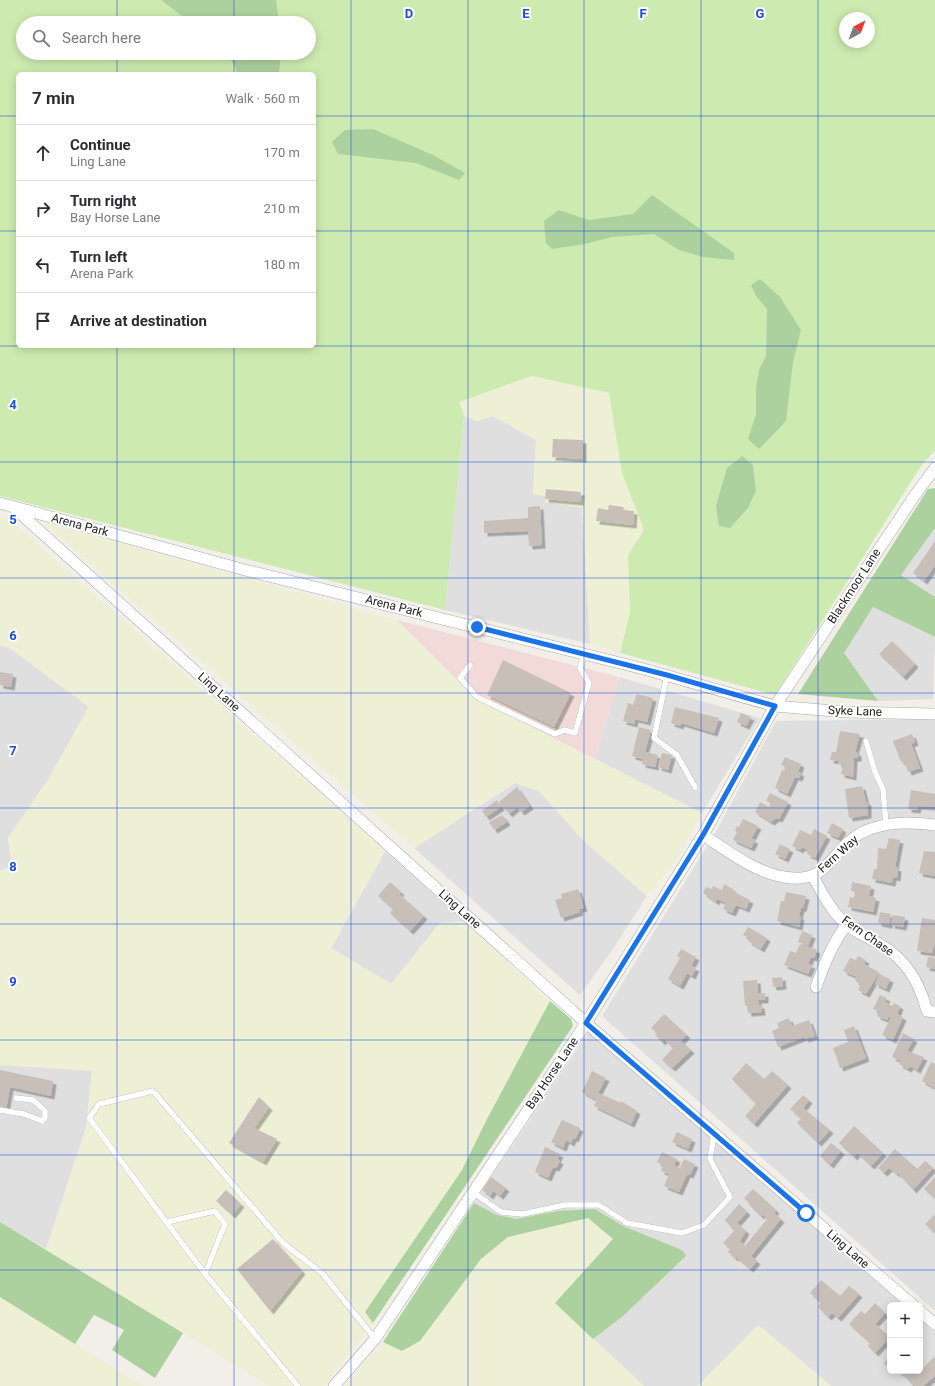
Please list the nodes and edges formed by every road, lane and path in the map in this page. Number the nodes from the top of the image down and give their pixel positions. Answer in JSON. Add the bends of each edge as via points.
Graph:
{"nodes":[{"id":1,"x":935,"y":468,"type":"edge"},
{"id":2,"x":0,"y":503,"type":"edge"},
{"id":3,"x":13,"y":507,"type":"junction"},
{"id":4,"x":585,"y":654,"type":"junction"},
{"id":5,"x":470,"y":665,"type":"dead end"},
{"id":6,"x":667,"y":675,"type":"junction"},
{"id":7,"x":775,"y":706,"type":"junction"},
{"id":8,"x":935,"y":714,"type":"edge"},
{"id":9,"x":866,"y":741,"type":"dead end"},
{"id":10,"x":695,"y":787,"type":"dead end"},
{"id":11,"x":886,"y":824,"type":"junction"},
{"id":12,"x":935,"y":825,"type":"edge"},
{"id":13,"x":703,"y":835,"type":"junction"},
{"id":14,"x":813,"y":876,"type":"junction"},
{"id":15,"x":847,"y":924,"type":"junction"},
{"id":16,"x":816,"y":987,"type":"dead end"},
{"id":17,"x":935,"y":1012,"type":"edge"},
{"id":18,"x":586,"y":1023,"type":"junction"},
{"id":19,"x":16,"y":1098,"type":"dead end"},
{"id":20,"x":0,"y":1110,"type":"edge"},
{"id":21,"x":714,"y":1134,"type":"junction"},
{"id":22,"x":473,"y":1192,"type":"junction"},
{"id":23,"x":167,"y":1222,"type":"junction"},
{"id":24,"x":205,"y":1274,"type":"junction"},
{"id":25,"x":909,"y":1302,"type":"edge"},
{"id":26,"x":923,"y":1314,"type":"edge"},
{"id":27,"x":935,"y":1324,"type":"edge"},
{"id":28,"x":375,"y":1339,"type":"junction"},
{"id":29,"x":298,"y":1386,"type":"edge"},
{"id":30,"x":334,"y":1386,"type":"edge"}],
"edges":[{"from":1,"to":7,"type":"street","name":"Blackmoor Lane"},
{"from":2,"to":3,"type":"street","name":"Arena Park"},
{"from":3,"to":4,"type":"street","name":"Arena Park","via":[[245,570]]},
{"from":3,"to":18,"type":"street","name":"Ling Lane"},
{"from":4,"to":5,"type":"lane","via":[[580,668],[589,683],[575,733],[564,730],[554,734],[477,697],[460,678]]},
{"from":4,"to":6,"type":"street","name":"Arena Park"},
{"from":6,"to":7,"type":"street","name":"Arena Park"},
{"from":6,"to":10,"type":"lane","via":[[654,738],[677,755]]},
{"from":7,"to":8,"type":"street","name":"Syke Lane","via":[[846,712]]},
{"from":7,"to":13,"type":"street","name":"Bay Horse Lane"},
{"from":9,"to":11,"type":"lane","via":[[882,789]]},
{"from":11,"to":12,"type":"street","name":"Fern Way","via":[[897,822]]},
{"from":11,"to":14,"type":"street","name":"Fern Way","via":[[860,834],[825,868]]},
{"from":13,"to":14,"type":"street","name":"Fern Way","via":[[758,869],[783,877]]},
{"from":13,"to":18,"type":"street","name":"Bay Horse Lane"},
{"from":14,"to":15,"type":"street","name":"Fern Chase","via":[[824,897]]},
{"from":15,"to":16,"type":"street","via":[[829,952]]},
{"from":15,"to":17,"type":"street","name":"Fern Chase","via":[[902,961],[916,980],[927,1011]]},
{"from":18,"to":21,"type":"street","name":"Ling Lane"},
{"from":18,"to":22,"type":"street","name":"Bay Horse Lane"},
{"from":19,"to":20,"type":"lane","via":[[33,1100],[45,1111],[45,1118],[36,1121],[24,1114]]},
{"from":21,"to":22,"type":"lane","via":[[710,1159],[730,1197],[704,1225],[682,1233],[627,1223],[599,1205],[565,1205],[524,1214],[501,1212]]},
{"from":21,"to":25,"type":"street","name":"Ling Lane"},
{"from":22,"to":28,"type":"street","name":"Bay Horse Lane"},
{"from":23,"to":24,"type":"lane"},
{"from":23,"to":24,"type":"lane","via":[[214,1212],[225,1224]]},
{"from":23,"to":28,"type":"lane","via":[[89,1118],[99,1104],[153,1091],[283,1243],[322,1273]]},
{"from":24,"to":29,"type":"lane"},
{"from":26,"to":27,"type":"street"},
{"from":28,"to":30,"type":"street","name":"Bay Horse Lane"}]}
